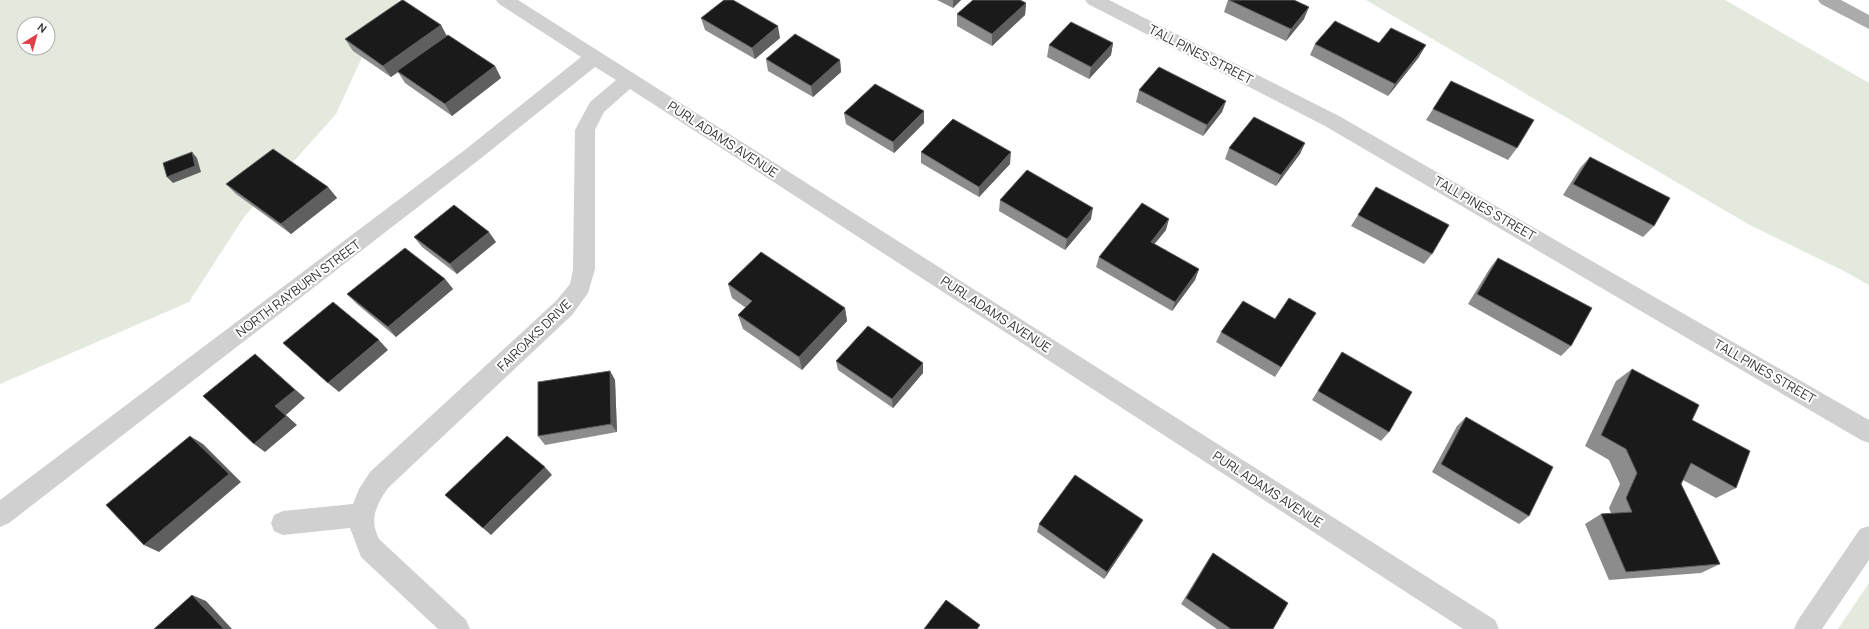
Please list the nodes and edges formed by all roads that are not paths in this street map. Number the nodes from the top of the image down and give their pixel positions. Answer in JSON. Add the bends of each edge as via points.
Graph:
{"nodes":[{"id":1,"x":505,"y":0,"type":"edge"},
{"id":2,"x":1094,"y":0,"type":"edge"},
{"id":3,"x":1828,"y":0,"type":"edge"},
{"id":4,"x":1869,"y":23,"type":"edge"},
{"id":5,"x":594,"y":57,"type":"junction"},
{"id":6,"x":623,"y":85,"type":"junction"},
{"id":7,"x":1869,"y":432,"type":"edge"},
{"id":8,"x":0,"y":515,"type":"edge"},
{"id":9,"x":361,"y":515,"type":"junction"},
{"id":10,"x":283,"y":523,"type":"dead end"},
{"id":11,"x":1869,"y":538,"type":"edge"},
{"id":12,"x":456,"y":629,"type":"edge"},
{"id":13,"x":1486,"y":629,"type":"edge"},
{"id":14,"x":1807,"y":629,"type":"edge"}],
"edges":[{"from":1,"to":5,"type":"street","name":"PURL ADAMS AVENUE"},
{"from":2,"to":7,"type":"street","name":"TALL PINES STREET","via":[[1332,121]]},
{"from":3,"to":4,"type":"main road"},
{"from":5,"to":6,"type":"street","name":"PURL ADAMS AVENUE"},
{"from":5,"to":8,"type":"street","name":"NORTH RAYBURN STREET","via":[[473,154]]},
{"from":6,"to":9,"type":"street","name":"FAIROAKS DRIVE","via":[[593,112],[585,130],[584,269],[580,287],[564,308],[379,480],[366,497]]},
{"from":6,"to":13,"type":"street","name":"PURL ADAMS AVENUE","via":[[658,96]]},
{"from":9,"to":10,"type":"street"},
{"from":9,"to":12,"type":"street","name":"FAIROAKS DRIVE","via":[[362,534],[370,548]]},
{"from":11,"to":14,"type":"street"}]}
